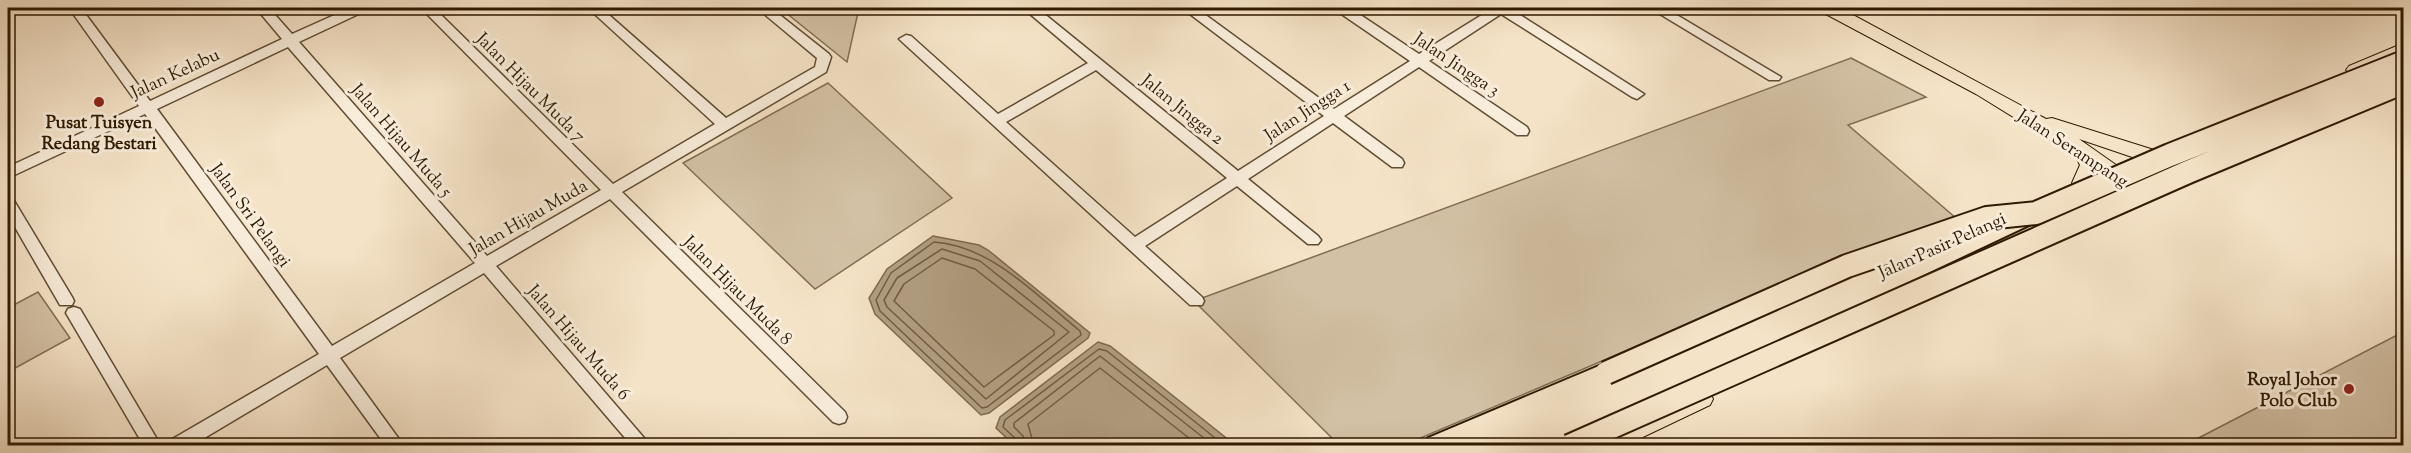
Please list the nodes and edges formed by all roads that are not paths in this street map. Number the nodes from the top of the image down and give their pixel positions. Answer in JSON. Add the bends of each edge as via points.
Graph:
{"nodes":[{"id":1,"x":75,"y":8,"type":"edge"},
{"id":2,"x":262,"y":8,"type":"edge"},
{"id":3,"x":360,"y":8,"type":"edge"},
{"id":4,"x":428,"y":8,"type":"edge"},
{"id":5,"x":594,"y":8,"type":"edge"},
{"id":6,"x":763,"y":8,"type":"edge"},
{"id":7,"x":1029,"y":8,"type":"edge"},
{"id":8,"x":1188,"y":8,"type":"edge"},
{"id":9,"x":1342,"y":8,"type":"edge"},
{"id":10,"x":1501,"y":8,"type":"edge"},
{"id":11,"x":1656,"y":8,"type":"edge"},
{"id":12,"x":1828,"y":8,"type":"edge"},
{"id":13,"x":906,"y":39,"type":"dead end"},
{"id":14,"x":290,"y":40,"type":"junction"},
{"id":15,"x":2403,"y":49,"type":"edge"},
{"id":16,"x":1419,"y":60,"type":"junction"},
{"id":17,"x":2403,"y":62,"type":"edge"},
{"id":18,"x":1097,"y":64,"type":"junction"},
{"id":19,"x":1774,"y":77,"type":"dead end"},
{"id":20,"x":2403,"y":82,"type":"edge"},
{"id":21,"x":2403,"y":90,"type":"edge"},
{"id":22,"x":1637,"y":94,"type":"dead end"},
{"id":23,"x":2003,"y":102,"type":"junction"},
{"id":24,"x":148,"y":107,"type":"junction"},
{"id":25,"x":1334,"y":116,"type":"junction"},
{"id":26,"x":996,"y":121,"type":"junction"},
{"id":27,"x":2052,"y":123,"type":"junction"},
{"id":28,"x":725,"y":125,"type":"junction"},
{"id":29,"x":1521,"y":130,"type":"dead end"},
{"id":30,"x":2082,"y":150,"type":"junction"},
{"id":31,"x":2147,"y":155,"type":"junction"},
{"id":32,"x":1397,"y":163,"type":"dead end"},
{"id":33,"x":2118,"y":167,"type":"junction"},
{"id":34,"x":8,"y":173,"type":"edge"},
{"id":35,"x":1238,"y":178,"type":"junction"},
{"id":36,"x":2081,"y":183,"type":"junction"},
{"id":37,"x":2151,"y":191,"type":"junction"},
{"id":38,"x":610,"y":192,"type":"junction"},
{"id":39,"x":8,"y":203,"type":"edge"},
{"id":40,"x":2036,"y":213,"type":"junction"},
{"id":41,"x":1313,"y":240,"type":"dead end"},
{"id":42,"x":1134,"y":245,"type":"junction"},
{"id":43,"x":485,"y":265,"type":"junction"},
{"id":44,"x":1196,"y":301,"type":"dead end"},
{"id":45,"x":330,"y":355,"type":"junction"},
{"id":46,"x":838,"y":417,"type":"dead end"},
{"id":47,"x":153,"y":446,"type":"edge"},
{"id":48,"x":175,"y":446,"type":"edge"},
{"id":49,"x":396,"y":446,"type":"edge"},
{"id":50,"x":643,"y":446,"type":"edge"},
{"id":51,"x":1437,"y":446,"type":"edge"},
{"id":52,"x":1482,"y":446,"type":"edge"},
{"id":53,"x":1516,"y":446,"type":"edge"},
{"id":54,"x":1569,"y":446,"type":"edge"},
{"id":55,"x":1600,"y":446,"type":"edge"}],
"edges":[{"from":1,"to":24,"type":"street","name":"Jalan Sri Pelangi"},
{"from":2,"to":14,"type":"street","name":"Jalan Hijau Muda 5"},
{"from":3,"to":14,"type":"street","name":"Jalan Kelabu"},
{"from":4,"to":38,"type":"street","name":"Jalan Hijau Muda 7"},
{"from":5,"to":28,"type":"street"},
{"from":6,"to":28,"type":"street","name":"Jalan Hijau Muda","via":[[825,61],[815,74]]},
{"from":7,"to":18,"type":"street","name":"Jalan Jingga 2"},
{"from":8,"to":25,"type":"street"},
{"from":9,"to":16,"type":"street","name":"Jalan Jingga 3"},
{"from":10,"to":16,"type":"street","name":"Jalan Jingga 1"},
{"from":10,"to":22,"type":"street"},
{"from":11,"to":19,"type":"street"},
{"from":12,"to":23,"type":"main road","name":"Jalan Serampang"},
{"from":13,"to":26,"type":"street"},
{"from":14,"to":24,"type":"street","name":"Jalan Kelabu"},
{"from":14,"to":43,"type":"street","name":"Jalan Hijau Muda 5"},
{"from":15,"to":31,"type":"main road","name":"Jalan Pasir Pelangi"},
{"from":16,"to":25,"type":"street","name":"Jalan Jingga 1"},
{"from":16,"to":29,"type":"street","name":"Jalan Jingga 3"},
{"from":17,"to":40,"type":"highway","bridge":true},
{"from":18,"to":26,"type":"street"},
{"from":18,"to":35,"type":"street","name":"Jalan Jingga 2"},
{"from":20,"to":54,"type":"highway","bridge":true,"via":[[2178,176]]},
{"from":21,"to":37,"type":"main road"},
{"from":23,"to":27,"type":"main road","name":"Jalan Serampang"},
{"from":23,"to":30,"type":"main road","name":"Jalan Serampang"},
{"from":24,"to":34,"type":"street","name":"Jalan Kelabu"},
{"from":24,"to":45,"type":"street","name":"Jalan Sri Pelangi"},
{"from":25,"to":32,"type":"street"},
{"from":25,"to":35,"type":"street","name":"Jalan Jingga 1"},
{"from":26,"to":42,"type":"street"},
{"from":27,"to":31,"type":"main road"},
{"from":27,"to":33,"type":"main road","name":"Jalan Serampang"},
{"from":28,"to":38,"type":"street","name":"Jalan Hijau Muda"},
{"from":30,"to":33,"type":"main road","name":"Jalan Serampang"},
{"from":30,"to":36,"type":"main road","via":[[2089,165]]},
{"from":31,"to":33,"type":"main road","name":"Jalan Pasir Pelangi"},
{"from":33,"to":36,"type":"main road","name":"Jalan Pasir Pelangi"},
{"from":33,"to":37,"type":"main road","name":"Jalan Serampang"},
{"from":35,"to":41,"type":"street","name":"Jalan Jingga 2"},
{"from":35,"to":42,"type":"street","name":"Jalan Jingga 1"},
{"from":36,"to":52,"type":"main road","name":"Jalan Pasir Pelangi"},
{"from":37,"to":55,"type":"main road","via":[[2040,248]]},
{"from":38,"to":43,"type":"street","name":"Jalan Hijau Muda"},
{"from":38,"to":46,"type":"street","name":"Jalan Hijau Muda 8"},
{"from":39,"to":47,"type":"street"},
{"from":40,"to":51,"type":"highway","bridge":true,"via":[[1987,218],[1847,266]]},
{"from":40,"to":53,"type":"highway"},
{"from":42,"to":44,"type":"street"},
{"from":43,"to":45,"type":"street","name":"Jalan Hijau Muda"},
{"from":43,"to":50,"type":"street","name":"Jalan Hijau Muda 6"},
{"from":45,"to":48,"type":"street","name":"Jalan Hijau Muda"},
{"from":45,"to":49,"type":"street","name":"Jalan Sri Pelangi"}]}
